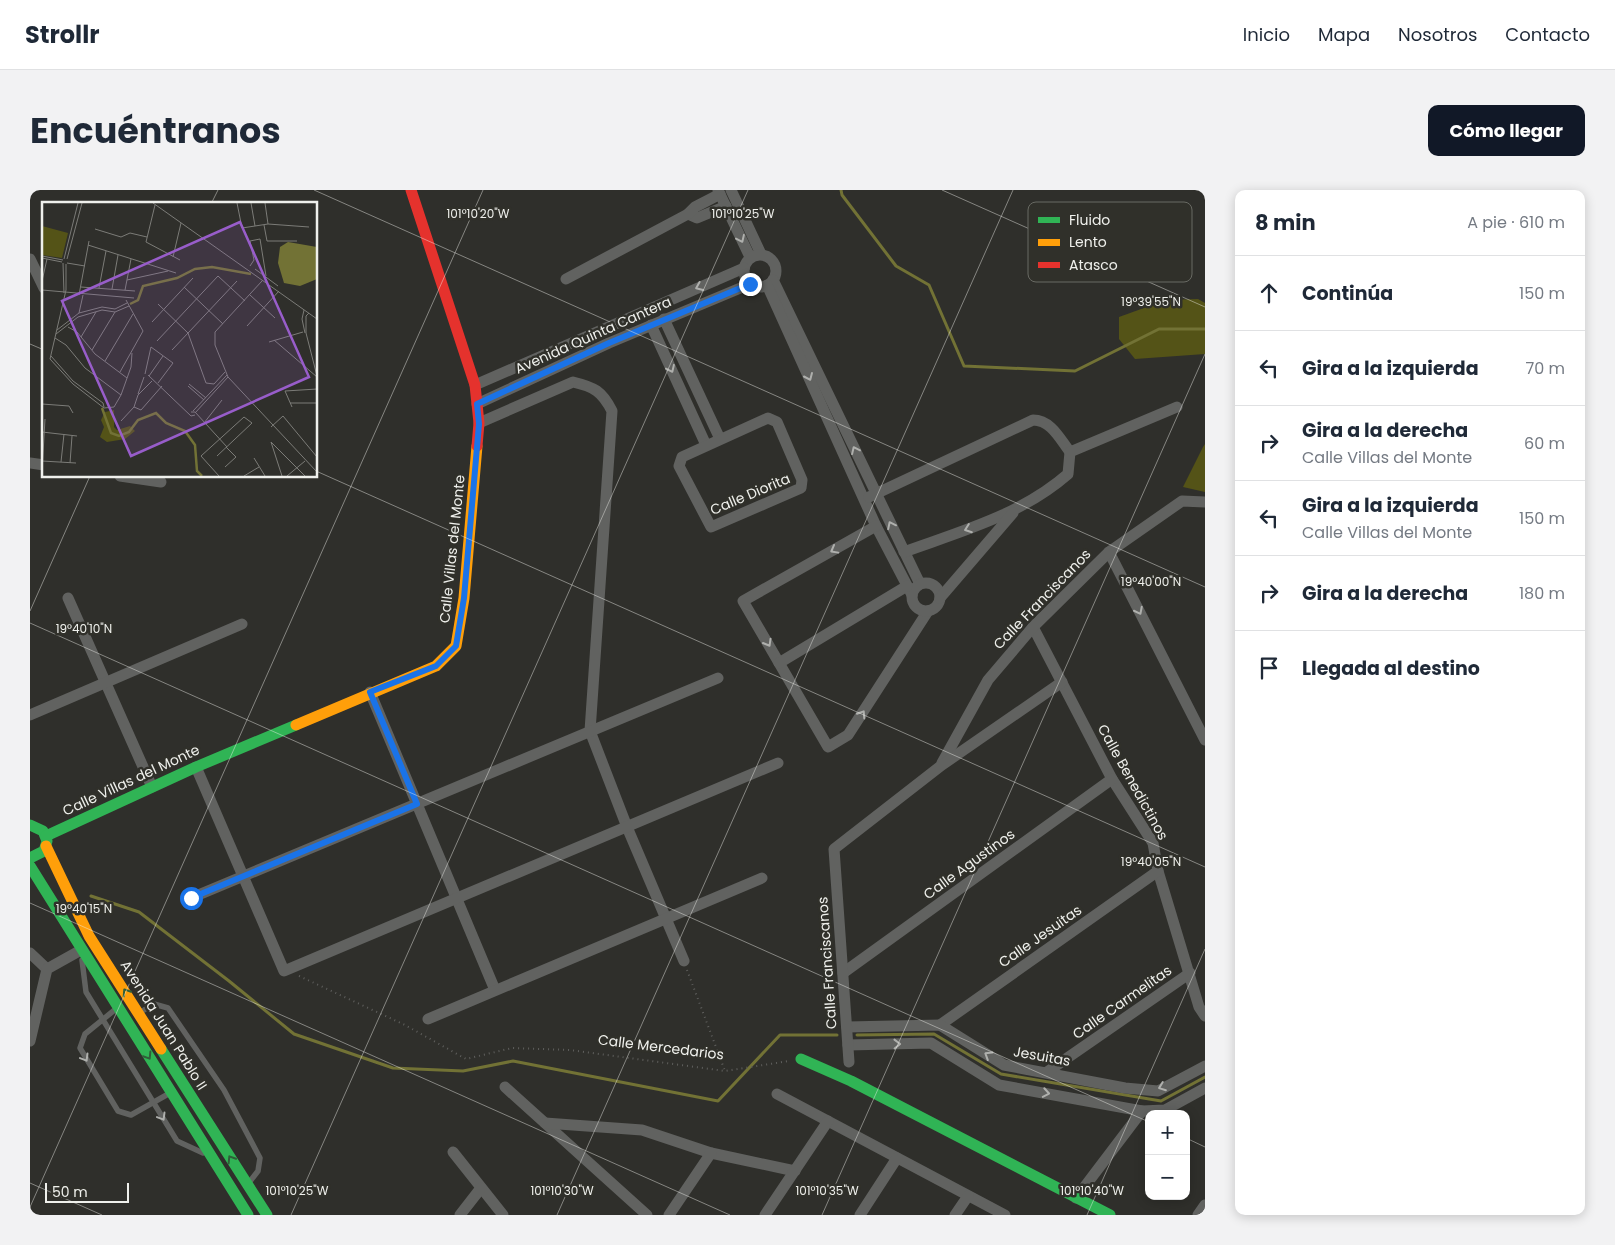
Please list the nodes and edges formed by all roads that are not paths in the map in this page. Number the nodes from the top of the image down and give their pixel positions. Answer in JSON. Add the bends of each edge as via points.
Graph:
{"nodes":[{"id":1,"x":411,"y":190,"type":"edge"},
{"id":2,"x":723,"y":192,"type":"edge"},
{"id":3,"x":726,"y":206,"type":"junction"},
{"id":4,"x":688,"y":214,"type":"junction"},
{"id":5,"x":755,"y":256,"type":"junction"},
{"id":6,"x":30,"y":259,"type":"edge"},
{"id":7,"x":744,"y":268,"type":"junction"},
{"id":8,"x":566,"y":279,"type":"dead end"},
{"id":9,"x":770,"y":282,"type":"junction"},
{"id":10,"x":42,"y":284,"type":"edge"},
{"id":11,"x":750,"y":284,"type":"junction"},
{"id":12,"x":664,"y":319,"type":"junction"},
{"id":13,"x":651,"y":325,"type":"junction"},
{"id":14,"x":475,"y":385,"type":"junction"},
{"id":15,"x":477,"y":404,"type":"junction"},
{"id":16,"x":1177,"y":407,"type":"dead end"},
{"id":17,"x":479,"y":424,"type":"junction"},
{"id":18,"x":837,"y":425,"type":"junction"},
{"id":19,"x":720,"y":439,"type":"junction"},
{"id":20,"x":706,"y":445,"type":"junction"},
{"id":21,"x":1070,"y":452,"type":"junction"},
{"id":22,"x":139,"y":478,"type":"edge"},
{"id":23,"x":161,"y":482,"type":"dead end"},
{"id":24,"x":876,"y":494,"type":"junction"},
{"id":25,"x":864,"y":499,"type":"junction"},
{"id":26,"x":1205,"y":502,"type":"edge"},
{"id":27,"x":1014,"y":512,"type":"junction"},
{"id":28,"x":876,"y":526,"type":"junction"},
{"id":29,"x":904,"y":552,"type":"junction"},
{"id":30,"x":1109,"y":552,"type":"junction"},
{"id":31,"x":920,"y":584,"type":"junction"},
{"id":32,"x":909,"y":591,"type":"junction"},
{"id":33,"x":68,"y":598,"type":"dead end"},
{"id":34,"x":940,"y":598,"type":"junction"},
{"id":35,"x":928,"y":611,"type":"junction"},
{"id":36,"x":242,"y":624,"type":"dead end"},
{"id":37,"x":1033,"y":627,"type":"junction"},
{"id":38,"x":779,"y":663,"type":"junction"},
{"id":39,"x":718,"y":678,"type":"dead end"},
{"id":40,"x":1062,"y":682,"type":"junction"},
{"id":41,"x":106,"y":683,"type":"junction"},
{"id":42,"x":370,"y":692,"type":"junction"},
{"id":43,"x":30,"y":716,"type":"edge"},
{"id":44,"x":590,"y":731,"type":"junction"},
{"id":45,"x":1205,"y":740,"type":"edge"},
{"id":46,"x":778,"y":763,"type":"dead end"},
{"id":47,"x":942,"y":765,"type":"junction"},
{"id":48,"x":196,"y":767,"type":"junction"},
{"id":49,"x":1112,"y":779,"type":"junction"},
{"id":50,"x":152,"y":787,"type":"junction"},
{"id":51,"x":417,"y":804,"type":"junction"},
{"id":52,"x":32,"y":823,"type":"edge"},
{"id":53,"x":626,"y":827,"type":"junction"},
{"id":54,"x":46,"y":841,"type":"junction"},
{"id":55,"x":30,"y":858,"type":"edge"},
{"id":56,"x":30,"y":866,"type":"edge"},
{"id":57,"x":1158,"y":871,"type":"junction"},
{"id":58,"x":243,"y":876,"type":"junction"},
{"id":59,"x":762,"y":878,"type":"dead end"},
{"id":60,"x":191,"y":898,"type":"dead end"},
{"id":61,"x":457,"y":898,"type":"junction"},
{"id":62,"x":666,"y":918,"type":"junction"},
{"id":63,"x":81,"y":950,"type":"junction"},
{"id":64,"x":30,"y":953,"type":"edge"},
{"id":65,"x":684,"y":961,"type":"road end"},
{"id":66,"x":47,"y":968,"type":"junction"},
{"id":67,"x":843,"y":973,"type":"junction"},
{"id":68,"x":1190,"y":973,"type":"junction"},
{"id":69,"x":495,"y":990,"type":"junction"},
{"id":70,"x":118,"y":1008,"type":"junction"},
{"id":71,"x":139,"y":1013,"type":"junction"},
{"id":72,"x":1205,"y":1016,"type":"edge"},
{"id":73,"x":428,"y":1018,"type":"dead end"},
{"id":74,"x":103,"y":1020,"type":"junction"},
{"id":75,"x":940,"y":1025,"type":"junction"},
{"id":76,"x":847,"y":1027,"type":"junction"},
{"id":77,"x":30,"y":1041,"type":"edge"},
{"id":78,"x":848,"y":1045,"type":"junction"},
{"id":79,"x":801,"y":1059,"type":"road end"},
{"id":80,"x":849,"y":1062,"type":"dead end"},
{"id":81,"x":1205,"y":1066,"type":"edge"},
{"id":82,"x":1047,"y":1072,"type":"junction"},
{"id":83,"x":505,"y":1087,"type":"dead end"},
{"id":84,"x":1205,"y":1088,"type":"edge"},
{"id":85,"x":171,"y":1092,"type":"junction"},
{"id":86,"x":777,"y":1094,"type":"dead end"},
{"id":87,"x":154,"y":1103,"type":"junction"},
{"id":88,"x":1142,"y":1111,"type":"junction"},
{"id":89,"x":828,"y":1121,"type":"junction"},
{"id":90,"x":545,"y":1123,"type":"junction"},
{"id":91,"x":453,"y":1152,"type":"dead end"},
{"id":92,"x":711,"y":1153,"type":"junction"},
{"id":93,"x":210,"y":1156,"type":"junction"},
{"id":94,"x":898,"y":1158,"type":"junction"},
{"id":95,"x":795,"y":1171,"type":"junction"},
{"id":96,"x":248,"y":1185,"type":"junction"},
{"id":97,"x":481,"y":1188,"type":"junction"},
{"id":98,"x":968,"y":1196,"type":"junction"},
{"id":99,"x":1076,"y":1198,"type":"junction"},
{"id":100,"x":1205,"y":1205,"type":"edge"},
{"id":101,"x":1091,"y":1211,"type":"edge"},
{"id":102,"x":248,"y":1215,"type":"edge"},
{"id":103,"x":266,"y":1215,"type":"edge"},
{"id":104,"x":460,"y":1215,"type":"edge"},
{"id":105,"x":502,"y":1215,"type":"edge"},
{"id":106,"x":647,"y":1215,"type":"edge"},
{"id":107,"x":669,"y":1215,"type":"edge"},
{"id":108,"x":765,"y":1215,"type":"edge"},
{"id":109,"x":860,"y":1215,"type":"edge"},
{"id":110,"x":955,"y":1215,"type":"edge"},
{"id":111,"x":1004,"y":1215,"type":"edge"},
{"id":112,"x":1110,"y":1215,"type":"edge"},
{"id":113,"x":1198,"y":1215,"type":"edge"}],
"edges":[{"from":1,"to":14,"type":"street","name":"Calle Villas del Monte"},
{"from":2,"to":3,"type":"street"},
{"from":2,"to":4,"type":"street"},
{"from":2,"to":5,"type":"street"},
{"from":3,"to":4,"type":"street","via":[[697,218]]},
{"from":3,"to":5,"type":"street","one_way":true},
{"from":4,"to":8,"type":"street"},
{"from":5,"to":7,"type":"street"},
{"from":5,"to":9,"type":"street","via":[[769,257],[775,264],[776,272]]},
{"from":6,"to":10,"type":"street"},
{"from":7,"to":11,"type":"street"},
{"from":7,"to":14,"type":"street","name":"Avenida Quinta Cantera","one_way":true},
{"from":9,"to":11,"type":"street","via":[[758,287]]},
{"from":9,"to":18,"type":"street"},
{"from":11,"to":12,"type":"street","name":"Avenida Quinta Cantera"},
{"from":12,"to":13,"type":"street","name":"Avenida Quinta Cantera"},
{"from":12,"to":19,"type":"street"},
{"from":13,"to":15,"type":"street","name":"Avenida Quinta Cantera"},
{"from":13,"to":20,"type":"street","one_way":true},
{"from":14,"to":15,"type":"street","name":"Calle Villas del Monte"},
{"from":15,"to":17,"type":"street","name":"Calle Villas del Monte"},
{"from":16,"to":21,"type":"street"},
{"from":17,"to":42,"type":"street","name":"Calle Villas del Monte","via":[[464,598],[456,646],[436,666]]},
{"from":17,"to":44,"type":"street","via":[[573,382],[588,386],[604,396],[612,411]]},
{"from":24,"to":18,"type":"street","one_way":true},
{"from":18,"to":25,"type":"street"},
{"from":19,"to":20,"type":"street","name":"Calle Diorita"},
{"from":19,"to":20,"type":"street","name":"Calle Diorita","via":[[768,418],[773,419],[802,480],[801,488],[711,527],[679,466],[682,457]]},
{"from":21,"to":24,"type":"street","via":[[1048,424],[1033,420]]},
{"from":21,"to":27,"type":"street","via":[[1068,474]]},
{"from":22,"to":23,"type":"street"},
{"from":24,"to":25,"type":"street"},
{"from":29,"to":24,"type":"street","one_way":true},
{"from":25,"to":28,"type":"street"},
{"from":26,"to":30,"type":"street","name":"Calle Franciscanos","via":[[1182,501]]},
{"from":27,"to":29,"type":"street","one_way":true},
{"from":27,"to":34,"type":"street"},
{"from":28,"to":32,"type":"street"},
{"from":28,"to":38,"type":"street","one_way":true,"via":[[743,601]]},
{"from":29,"to":31,"type":"street"},
{"from":30,"to":37,"type":"street","name":"Calle Franciscanos"},
{"from":30,"to":45,"type":"street","one_way":true},
{"from":31,"to":32,"type":"street"},
{"from":31,"to":34,"type":"street","via":[[934,585]]},
{"from":32,"to":35,"type":"street","via":[[915,606]]},
{"from":32,"to":38,"type":"street"},
{"from":33,"to":41,"type":"street"},
{"from":34,"to":35,"type":"street","via":[[937,607]]},
{"from":38,"to":35,"type":"street","one_way":true,"via":[[828,746],[848,736]]},
{"from":36,"to":41,"type":"street"},
{"from":37,"to":40,"type":"street","name":"Calle Benedictinos"},
{"from":37,"to":47,"type":"street","name":"Calle Franciscanos","via":[[988,680]]},
{"from":39,"to":44,"type":"street"},
{"from":40,"to":47,"type":"street","name":"Calle Franciscanos"},
{"from":40,"to":49,"type":"street","name":"Calle Benedictinos"},
{"from":41,"to":43,"type":"street"},
{"from":41,"to":50,"type":"street"},
{"from":42,"to":48,"type":"street","name":"Calle Villas del Monte"},
{"from":42,"to":51,"type":"street"},
{"from":44,"to":51,"type":"street"},
{"from":44,"to":53,"type":"street"},
{"from":46,"to":53,"type":"street"},
{"from":47,"to":67,"type":"street","name":"Calle Franciscanos","via":[[834,849]]},
{"from":48,"to":50,"type":"street","name":"Calle Villas del Monte"},
{"from":48,"to":58,"type":"street"},
{"from":49,"to":57,"type":"street","name":"Calle Benedictinos","via":[[1153,843]]},
{"from":49,"to":67,"type":"street","name":"Calle Agustinos"},
{"from":50,"to":54,"type":"street","name":"Calle Villas del Monte"},
{"from":51,"to":58,"type":"street"},
{"from":51,"to":61,"type":"street"},
{"from":52,"to":54,"type":"street"},
{"from":53,"to":61,"type":"street"},
{"from":53,"to":62,"type":"street"},
{"from":54,"to":55,"type":"street","name":"Calle Villas del Monte","via":[[40,855]]},
{"from":71,"to":54,"type":"street","name":"Avenida Juan Pablo II","one_way":true,"via":[[89,936]]},
{"from":56,"to":63,"type":"street"},
{"from":57,"to":68,"type":"street","name":"Calle Benedictinos"},
{"from":57,"to":75,"type":"street","name":"Calle Jesuitas"},
{"from":58,"to":60,"type":"street"},
{"from":58,"to":61,"type":"street","via":[[284,971]]},
{"from":59,"to":62,"type":"street"},
{"from":61,"to":69,"type":"street"},
{"from":62,"to":65,"type":"street"},
{"from":62,"to":69,"type":"street"},
{"from":63,"to":66,"type":"street"},
{"from":63,"to":70,"type":"street"},
{"from":63,"to":74,"type":"lane","via":[[86,992]]},
{"from":64,"to":66,"type":"street"},
{"from":66,"to":77,"type":"street"},
{"from":67,"to":76,"type":"street","name":"Calle Franciscanos"},
{"from":68,"to":72,"type":"street","name":"Calle Benedictinos","via":[[1198,1007]]},
{"from":68,"to":82,"type":"street","name":"Calle Carmelitas"},
{"from":69,"to":73,"type":"street"},
{"from":70,"to":74,"type":"lane"},
{"from":70,"to":85,"type":"street","one_way":true},
{"from":96,"to":71,"type":"street","name":"Avenida Juan Pablo II","one_way":true},
{"from":71,"to":96,"type":"lane","via":[[154,1004],[168,1008],[224,1090],[260,1158],[258,1172]]},
{"from":74,"to":87,"type":"lane"},
{"from":74,"to":87,"type":"lane","one_way":true,"via":[[85,1034],[80,1048],[108,1095],[118,1111],[131,1115]]},
{"from":75,"to":76,"type":"street"},
{"from":82,"to":75,"type":"street","name":"Jesuitas","one_way":true,"via":[[1004,1065]]},
{"from":76,"to":78,"type":"street","name":"Calle Franciscanos"},
{"from":78,"to":80,"type":"street","name":"Calle Franciscanos"},
{"from":78,"to":88,"type":"street","one_way":true,"via":[[931,1043],[999,1085]]},
{"from":79,"to":99,"type":"street","via":[[851,1081]]},
{"from":81,"to":82,"type":"street","name":"Jesuitas","one_way":true,"via":[[1158,1090],[1125,1088]]},
{"from":83,"to":90,"type":"street"},
{"from":84,"to":88,"type":"street","via":[[1165,1110]]},
{"from":85,"to":87,"type":"lane"},
{"from":85,"to":93,"type":"street"},
{"from":86,"to":89,"type":"street"},
{"from":87,"to":93,"type":"lane","one_way":true,"via":[[177,1141]]},
{"from":88,"to":99,"type":"street"},
{"from":89,"to":94,"type":"street"},
{"from":89,"to":95,"type":"street"},
{"from":90,"to":92,"type":"street","via":[[642,1130]]},
{"from":90,"to":106,"type":"street"},
{"from":91,"to":97,"type":"street"},
{"from":92,"to":95,"type":"street"},
{"from":92,"to":107,"type":"street"},
{"from":93,"to":102,"type":"street"},
{"from":94,"to":98,"type":"street"},
{"from":94,"to":109,"type":"street"},
{"from":95,"to":108,"type":"street"},
{"from":96,"to":103,"type":"street","name":"Avenida Juan Pablo II"},
{"from":97,"to":104,"type":"street"},
{"from":97,"to":105,"type":"street"},
{"from":98,"to":110,"type":"street"},
{"from":98,"to":111,"type":"street"},
{"from":99,"to":101,"type":"street"},
{"from":100,"to":113,"type":"street"},
{"from":101,"to":112,"type":"street"}]}
